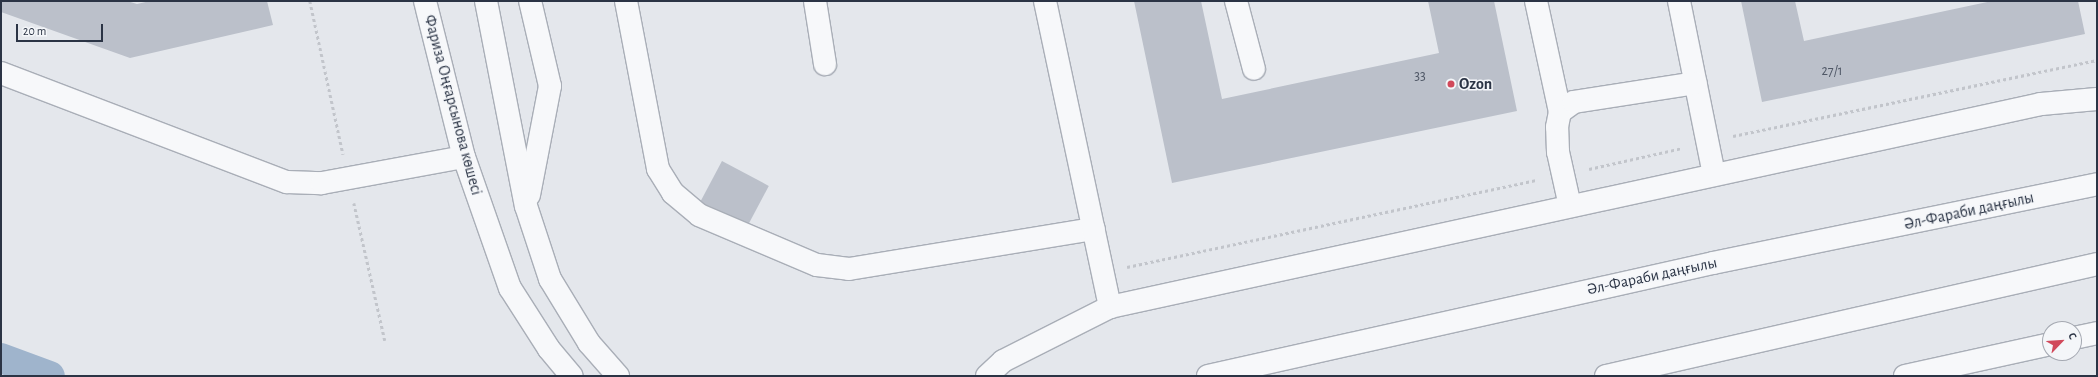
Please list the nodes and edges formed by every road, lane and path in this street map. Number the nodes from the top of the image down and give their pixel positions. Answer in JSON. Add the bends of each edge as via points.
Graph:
{"nodes":[{"id":1,"x":425,"y":1,"type":"edge"},
{"id":2,"x":486,"y":1,"type":"edge"},
{"id":3,"x":530,"y":1,"type":"edge"},
{"id":4,"x":626,"y":1,"type":"edge"},
{"id":5,"x":815,"y":1,"type":"edge"},
{"id":6,"x":1045,"y":1,"type":"edge"},
{"id":7,"x":1236,"y":1,"type":"edge"},
{"id":8,"x":1536,"y":1,"type":"edge"},
{"id":9,"x":1679,"y":1,"type":"edge"},
{"id":10,"x":2097,"y":60,"type":"edge"},
{"id":11,"x":826,"y":64,"type":"dead end"},
{"id":12,"x":1254,"y":69,"type":"dead end"},
{"id":13,"x":1,"y":73,"type":"edge"},
{"id":14,"x":1696,"y":83,"type":"junction"},
{"id":15,"x":2097,"y":99,"type":"edge"},
{"id":16,"x":1560,"y":112,"type":"junction"},
{"id":17,"x":1708,"y":142,"type":"junction"},
{"id":18,"x":464,"y":157,"type":"junction"},
{"id":19,"x":1563,"y":175,"type":"junction"},
{"id":20,"x":1714,"y":175,"type":"junction"},
{"id":21,"x":2097,"y":184,"type":"edge"},
{"id":22,"x":526,"y":206,"type":"junction"},
{"id":23,"x":1570,"y":206,"type":"junction"},
{"id":24,"x":1094,"y":229,"type":"junction"},
{"id":25,"x":2097,"y":264,"type":"edge"},
{"id":26,"x":1103,"y":273,"type":"junction"},
{"id":27,"x":1110,"y":306,"type":"junction"},
{"id":28,"x":2097,"y":333,"type":"edge"},
{"id":29,"x":2082,"y":336,"type":"edge"},
{"id":30,"x":2042,"y":346,"type":"edge"},
{"id":31,"x":572,"y":376,"type":"edge"},
{"id":32,"x":618,"y":376,"type":"edge"},
{"id":33,"x":987,"y":376,"type":"edge"},
{"id":34,"x":1208,"y":376,"type":"edge"},
{"id":35,"x":1606,"y":376,"type":"edge"},
{"id":36,"x":1905,"y":376,"type":"edge"}],
"edges":[{"from":1,"to":18,"type":"street","name":"Фариза Оңғарсынова көшесі"},
{"from":2,"to":22,"type":"street"},
{"from":3,"to":22,"type":"street","via":[[550,86]]},
{"from":4,"to":24,"type":"street","via":[[658,169],[673,193],[699,215],[817,265],[849,269]]},
{"from":5,"to":11,"type":"street"},
{"from":6,"to":24,"type":"street"},
{"from":7,"to":12,"type":"street"},
{"from":8,"to":16,"type":"street"},
{"from":9,"to":14,"type":"street"},
{"from":10,"to":17,"type":"path"},
{"from":13,"to":18,"type":"street","via":[[287,182],[322,183]]},
{"from":14,"to":16,"type":"street","via":[[1574,102]]},
{"from":14,"to":17,"type":"street"},
{"from":15,"to":20,"type":"street","via":[[2041,104]]},
{"from":16,"to":19,"type":"street","via":[[1557,127]]},
{"from":17,"to":19,"type":"path"},
{"from":17,"to":20,"type":"street"},
{"from":18,"to":31,"type":"street","name":"Фариза Оңғарсынова көшесі","via":[[510,288],[549,349]]},
{"from":19,"to":23,"type":"street"},
{"from":19,"to":26,"type":"path"},
{"from":20,"to":23,"type":"street"},
{"from":21,"to":34,"type":"street","name":"Әл-Фараби даңғылы","via":[[1713,263]]},
{"from":22,"to":32,"type":"street","via":[[550,279],[589,343]]},
{"from":23,"to":27,"type":"street"},
{"from":24,"to":26,"type":"street"},
{"from":25,"to":35,"type":"street"},
{"from":26,"to":27,"type":"street"},
{"from":27,"to":33,"type":"street","via":[[1002,361]]},
{"from":28,"to":29,"type":"street"},
{"from":30,"to":36,"type":"street"}]}
